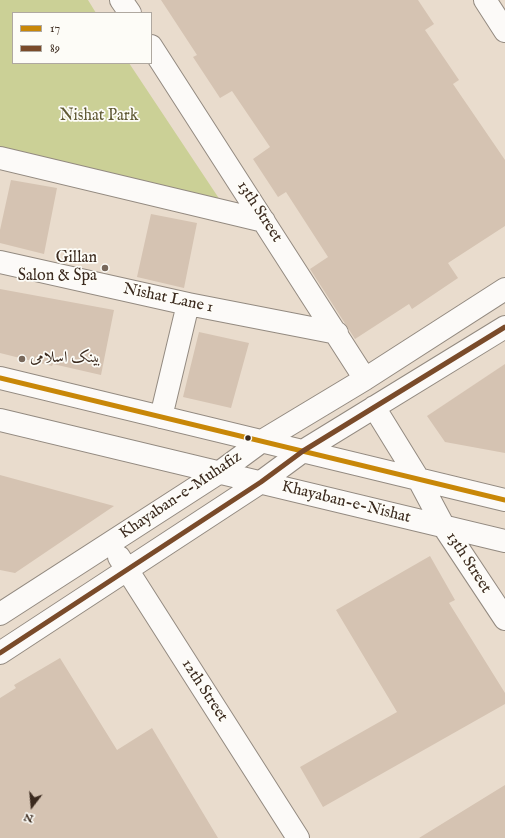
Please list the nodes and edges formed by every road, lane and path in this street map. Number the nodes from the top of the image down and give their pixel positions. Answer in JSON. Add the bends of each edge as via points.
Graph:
{"nodes":[{"id":1,"x":121,"y":0,"type":"edge"},
{"id":2,"x":485,"y":0,"type":"edge"},
{"id":3,"x":129,"y":12,"type":"edge"},
{"id":4,"x":505,"y":31,"type":"edge"},
{"id":5,"x":152,"y":48,"type":"edge"},
{"id":6,"x":0,"y":158,"type":"edge"},
{"id":7,"x":264,"y":221,"type":"junction"},
{"id":8,"x":0,"y":262,"type":"edge"},
{"id":9,"x":505,"y":289,"type":"edge"},
{"id":10,"x":188,"y":304,"type":"junction"},
{"id":11,"x":505,"y":327,"type":"edge"},
{"id":12,"x":337,"y":333,"type":"junction"},
{"id":13,"x":0,"y":378,"type":"edge"},
{"id":14,"x":365,"y":379,"type":"junction"},
{"id":15,"x":374,"y":407,"type":"junction"},
{"id":16,"x":162,"y":417,"type":"junction"},
{"id":17,"x":0,"y":420,"type":"edge"},
{"id":18,"x":262,"y":442,"type":"junction"},
{"id":19,"x":303,"y":451,"type":"junction"},
{"id":20,"x":220,"y":472,"type":"junction"},
{"id":21,"x":419,"y":480,"type":"junction"},
{"id":22,"x":260,"y":482,"type":"junction"},
{"id":23,"x":505,"y":500,"type":"edge"},
{"id":24,"x":444,"y":526,"type":"junction"},
{"id":25,"x":505,"y":541,"type":"edge"},
{"id":26,"x":111,"y":543,"type":"junction"},
{"id":27,"x":127,"y":570,"type":"junction"},
{"id":28,"x":0,"y":614,"type":"edge"},
{"id":29,"x":505,"y":619,"type":"edge"},
{"id":30,"x":0,"y":652,"type":"edge"},
{"id":31,"x":298,"y":838,"type":"edge"}],
"edges":[{"from":1,"to":3,"type":"street"},
{"from":2,"to":4,"type":"street"},
{"from":5,"to":7,"type":"street","name":"13th Street"},
{"from":6,"to":7,"type":"street"},
{"from":7,"to":12,"type":"street","name":"13th Street"},
{"from":8,"to":10,"type":"street","name":"Nishat Lane 1"},
{"from":9,"to":14,"type":"street","name":"Khayaban-e-Muhafiz"},
{"from":10,"to":12,"type":"street","name":"Nishat Lane 1"},
{"from":10,"to":16,"type":"street"},
{"from":11,"to":15,"type":"street","name":"Khayaban-e-Muhafiz"},
{"from":12,"to":14,"type":"street","name":"13th Street"},
{"from":13,"to":16,"type":"street"},
{"from":14,"to":18,"type":"street","name":"Khayaban-e-Muhafiz"},
{"from":15,"to":19,"type":"street","name":"Khayaban-e-Muhafiz"},
{"from":15,"to":21,"type":"street","name":"13th Street"},
{"from":16,"to":18,"type":"street"},
{"from":17,"to":20,"type":"street","name":"Khayaban-e-Nishat"},
{"from":18,"to":19,"type":"street"},
{"from":18,"to":20,"type":"street","name":"Khayaban-e-Muhafiz"},
{"from":19,"to":21,"type":"street"},
{"from":19,"to":22,"type":"street","name":"Khayaban-e-Muhafiz"},
{"from":20,"to":22,"type":"street","name":"Khayaban-e-Nishat"},
{"from":20,"to":26,"type":"street","name":"Khayaban-e-Muhafiz"},
{"from":21,"to":23,"type":"street"},
{"from":21,"to":24,"type":"street","name":"13th Street"},
{"from":22,"to":24,"type":"street","name":"Khayaban-e-Nishat"},
{"from":22,"to":27,"type":"street","name":"Khayaban-e-Muhafiz"},
{"from":24,"to":25,"type":"street","name":"Khayaban-e-Nishat"},
{"from":24,"to":29,"type":"street","name":"13th Street"},
{"from":26,"to":27,"type":"street","name":"12th Street"},
{"from":26,"to":28,"type":"street","name":"Khayaban-e-Muhafiz"},
{"from":27,"to":30,"type":"street","name":"Khayaban-e-Muhafiz"},
{"from":27,"to":31,"type":"street","name":"12th Street"}]}
